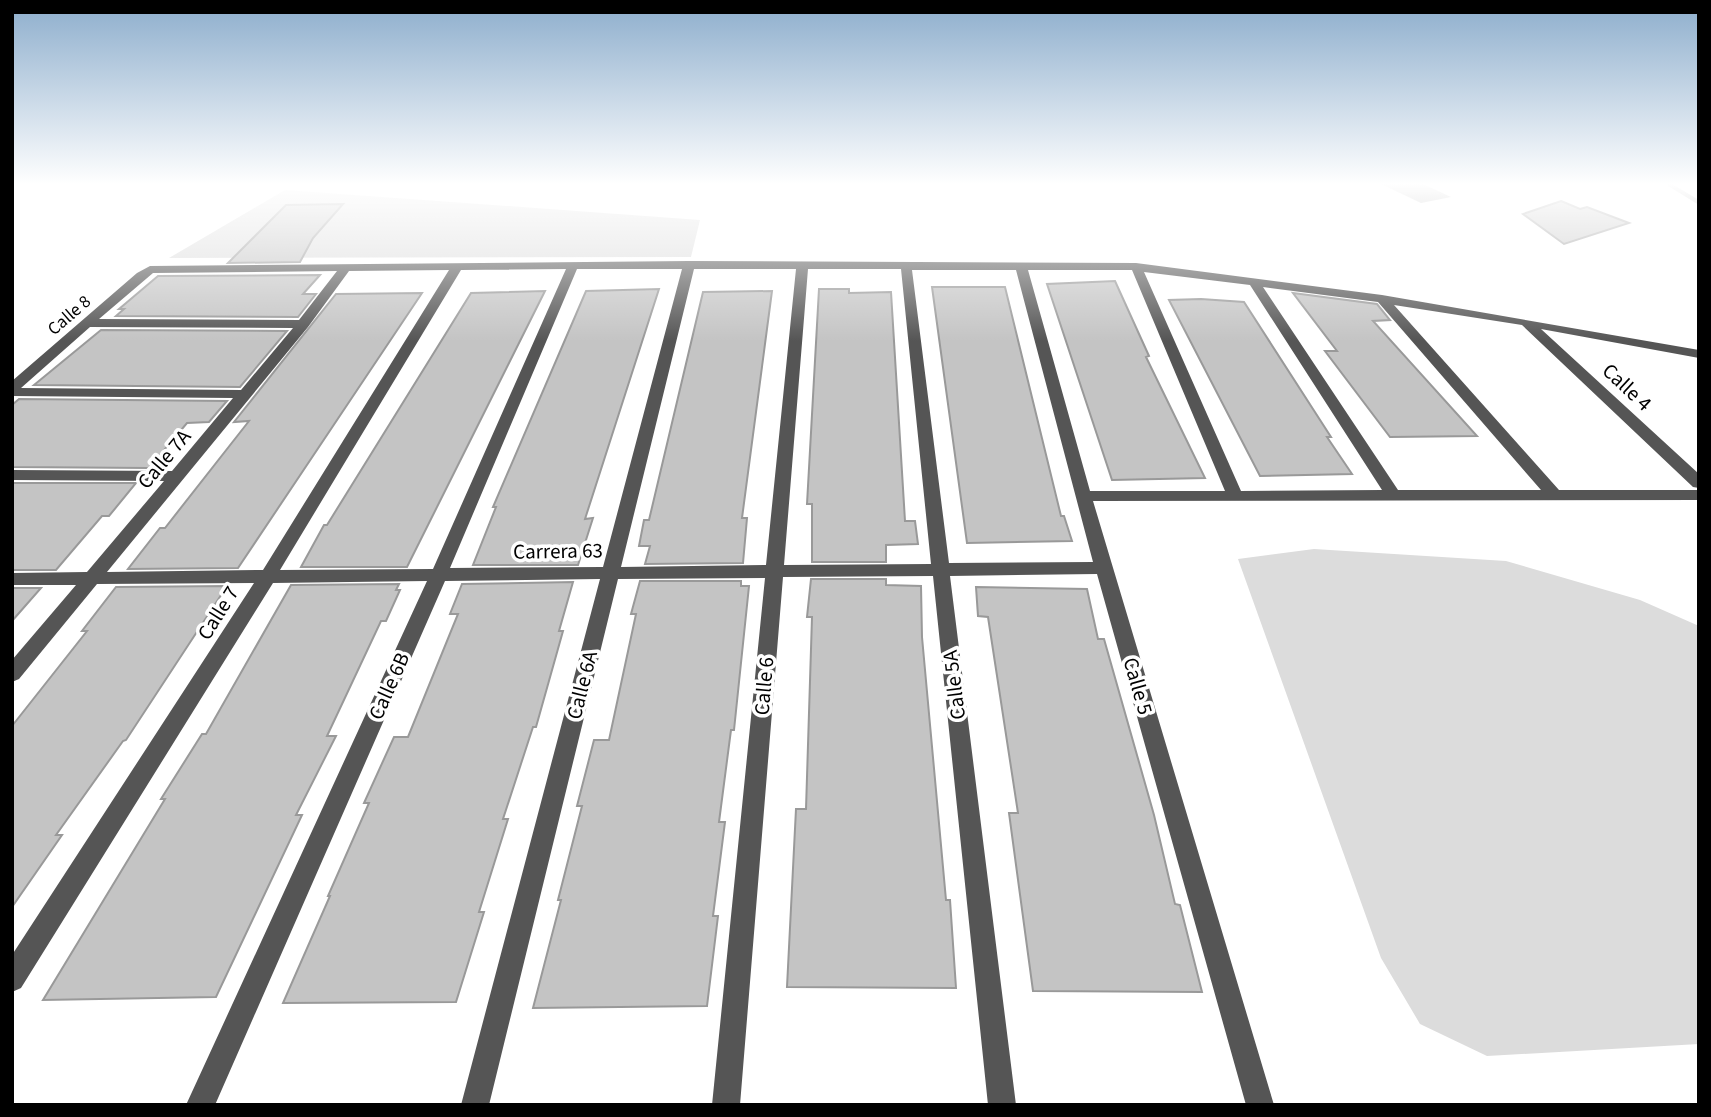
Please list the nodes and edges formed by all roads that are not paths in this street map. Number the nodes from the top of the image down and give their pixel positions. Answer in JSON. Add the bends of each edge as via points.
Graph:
{"nodes":[{"id":1,"x":689,"y":265,"type":"junction"},
{"id":2,"x":906,"y":265,"type":"junction"},
{"id":3,"x":573,"y":266,"type":"junction"},
{"id":4,"x":802,"y":267,"type":"junction"},
{"id":5,"x":1021,"y":267,"type":"junction"},
{"id":6,"x":1136,"y":267,"type":"junction"},
{"id":7,"x":456,"y":268,"type":"junction"},
{"id":8,"x":345,"y":269,"type":"junction"},
{"id":9,"x":1255,"y":282,"type":"junction"},
{"id":10,"x":1382,"y":299,"type":"junction"},
{"id":11,"x":1527,"y":322,"type":"junction"},
{"id":12,"x":86,"y":323,"type":"junction"},
{"id":13,"x":303,"y":324,"type":"junction"},
{"id":14,"x":1699,"y":354,"type":"edge"},
{"id":15,"x":12,"y":390,"type":"edge"},
{"id":16,"x":245,"y":394,"type":"junction"},
{"id":17,"x":12,"y":475,"type":"edge"},
{"id":18,"x":177,"y":475,"type":"junction"},
{"id":19,"x":1699,"y":483,"type":"edge"},
{"id":20,"x":1236,"y":495,"type":"junction"},
{"id":21,"x":1393,"y":495,"type":"junction"},
{"id":22,"x":1554,"y":495,"type":"junction"},
{"id":23,"x":1699,"y":495,"type":"edge"},
{"id":24,"x":1083,"y":496,"type":"junction"},
{"id":25,"x":1104,"y":568,"type":"junction"},
{"id":26,"x":941,"y":569,"type":"junction"},
{"id":27,"x":775,"y":571,"type":"junction"},
{"id":28,"x":610,"y":573,"type":"junction"},
{"id":29,"x":439,"y":574,"type":"junction"},
{"id":30,"x":268,"y":576,"type":"junction"},
{"id":31,"x":92,"y":578,"type":"junction"},
{"id":32,"x":12,"y":579,"type":"edge"},
{"id":33,"x":12,"y":674,"type":"edge"},
{"id":34,"x":12,"y":979,"type":"edge"},
{"id":35,"x":200,"y":1105,"type":"edge"},
{"id":36,"x":475,"y":1105,"type":"edge"},
{"id":37,"x":726,"y":1105,"type":"edge"},
{"id":38,"x":1003,"y":1105,"type":"edge"},
{"id":39,"x":1260,"y":1105,"type":"edge"}],
"edges":[{"from":1,"to":3,"type":"street"},
{"from":1,"to":4,"type":"street"},
{"from":1,"to":28,"type":"street","name":"Calle 6A"},
{"from":2,"to":4,"type":"street"},
{"from":2,"to":5,"type":"street"},
{"from":2,"to":26,"type":"street","name":"Calle 5A"},
{"from":3,"to":7,"type":"street"},
{"from":3,"to":29,"type":"street","name":"Calle 6B"},
{"from":4,"to":27,"type":"street","name":"Calle 6"},
{"from":5,"to":6,"type":"street"},
{"from":5,"to":24,"type":"street","name":"Calle 5"},
{"from":6,"to":9,"type":"street"},
{"from":6,"to":20,"type":"street"},
{"from":7,"to":8,"type":"street"},
{"from":7,"to":30,"type":"street","name":"Calle 7"},
{"from":8,"to":12,"type":"street","name":"Calle 8","via":[[150,270]]},
{"from":8,"to":13,"type":"street","name":"Calle 7A"},
{"from":9,"to":10,"type":"street"},
{"from":9,"to":21,"type":"street"},
{"from":10,"to":11,"type":"street"},
{"from":10,"to":22,"type":"street"},
{"from":11,"to":14,"type":"street"},
{"from":11,"to":19,"type":"street","name":"Calle 4"},
{"from":12,"to":13,"type":"street"},
{"from":12,"to":15,"type":"street","name":"Calle 8"},
{"from":13,"to":16,"type":"street","name":"Calle 7A"},
{"from":15,"to":16,"type":"street"},
{"from":16,"to":18,"type":"street","name":"Calle 7A"},
{"from":17,"to":18,"type":"street"},
{"from":18,"to":31,"type":"street","name":"Calle 7A"},
{"from":20,"to":21,"type":"street"},
{"from":20,"to":24,"type":"street"},
{"from":21,"to":22,"type":"street"},
{"from":22,"to":23,"type":"street"},
{"from":24,"to":25,"type":"street","name":"Calle 5"},
{"from":25,"to":26,"type":"street","name":"Carrera 63"},
{"from":25,"to":39,"type":"street","name":"Calle 5"},
{"from":26,"to":27,"type":"street","name":"Carrera 63"},
{"from":26,"to":38,"type":"street","name":"Calle 5A"},
{"from":27,"to":28,"type":"street","name":"Carrera 63"},
{"from":27,"to":37,"type":"street","name":"Calle 6"},
{"from":28,"to":29,"type":"street","name":"Carrera 63"},
{"from":28,"to":36,"type":"street","name":"Calle 6A"},
{"from":29,"to":30,"type":"street","name":"Carrera 63"},
{"from":29,"to":35,"type":"street","name":"Calle 6B"},
{"from":30,"to":31,"type":"street","name":"Carrera 63"},
{"from":30,"to":34,"type":"street","name":"Calle 7"},
{"from":31,"to":32,"type":"street","name":"Carrera 63"},
{"from":31,"to":33,"type":"street","name":"Calle 7A"}]}
